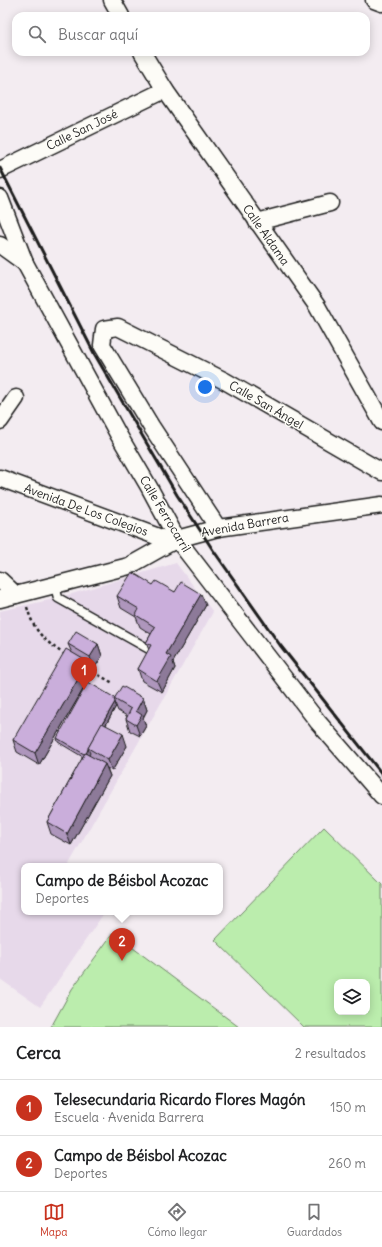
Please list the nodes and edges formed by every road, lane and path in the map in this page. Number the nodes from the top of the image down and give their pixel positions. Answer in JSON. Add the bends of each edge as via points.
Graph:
{"nodes":[{"id":1,"x":112,"y":0,"type":"edge"},
{"id":2,"x":374,"y":0,"type":"edge"},
{"id":3,"x":382,"y":3,"type":"edge"},
{"id":4,"x":119,"y":12,"type":"edge"},
{"id":5,"x":144,"y":56,"type":"edge"},
{"id":6,"x":165,"y":90,"type":"junction"},
{"id":7,"x":0,"y":170,"type":"edge"},
{"id":8,"x":0,"y":198,"type":"edge"},
{"id":9,"x":330,"y":204,"type":"dead end"},
{"id":10,"x":257,"y":222,"type":"junction"},
{"id":11,"x":0,"y":245,"type":"edge"},
{"id":12,"x":26,"y":263,"type":"junction"},
{"id":13,"x":16,"y":398,"type":"dead end"},
{"id":14,"x":0,"y":421,"type":"edge"},
{"id":15,"x":382,"y":422,"type":"edge"},
{"id":16,"x":382,"y":472,"type":"edge"},
{"id":17,"x":0,"y":478,"type":"edge"},
{"id":18,"x":382,"y":505,"type":"edge"},
{"id":19,"x":218,"y":528,"type":"junction"},
{"id":20,"x":175,"y":541,"type":"junction"},
{"id":21,"x":0,"y":580,"type":"edge"},
{"id":22,"x":55,"y":585,"type":"junction"},
{"id":23,"x":20,"y":594,"type":"junction"},
{"id":24,"x":0,"y":599,"type":"edge"},
{"id":25,"x":149,"y":649,"type":"edge"},
{"id":26,"x":71,"y":659,"type":"edge"},
{"id":27,"x":83,"y":666,"type":"edge"},
{"id":28,"x":113,"y":682,"type":"dead end"},
{"id":29,"x":382,"y":796,"type":"edge"}],
"edges":[{"from":1,"to":4,"type":"street"},
{"from":2,"to":3,"type":"street"},
{"from":5,"to":6,"type":"street","name":"Calle Aldama"},
{"from":6,"to":7,"type":"street","name":"Calle San José"},
{"from":6,"to":10,"type":"street","name":"Calle Aldama"},
{"from":8,"to":12,"type":"street","name":"Calle Ferrocarril"},
{"from":9,"to":10,"type":"street"},
{"from":10,"to":15,"type":"street","name":"Calle Aldama","via":[[317,306]]},
{"from":11,"to":12,"type":"street"},
{"from":12,"to":20,"type":"street","name":"Calle Ferrocarril","via":[[149,487]]},
{"from":13,"to":14,"type":"street"},
{"from":16,"to":19,"type":"street","name":"Calle San Ángel","via":[[225,381],[118,327],[104,329],[102,344],[151,426]]},
{"from":17,"to":20,"type":"street","name":"Avenida De Los Colegios"},
{"from":18,"to":19,"type":"street","name":"Avenida Barrera"},
{"from":19,"to":20,"type":"street","name":"Avenida Barrera"},
{"from":20,"to":22,"type":"street","name":"Avenida Barrera","via":[[129,566]]},
{"from":20,"to":29,"type":"street","name":"Calle Ferrocarril","via":[[318,722]]},
{"from":21,"to":23,"type":"street"},
{"from":22,"to":23,"type":"street","name":"Avenida Barrera"},
{"from":22,"to":25,"type":"lane","via":[[58,598]]},
{"from":23,"to":24,"type":"street","name":"Avenida Barrera"},
{"from":23,"to":26,"type":"path","via":[[35,628],[52,646]]},
{"from":27,"to":28,"type":"path"}]}
